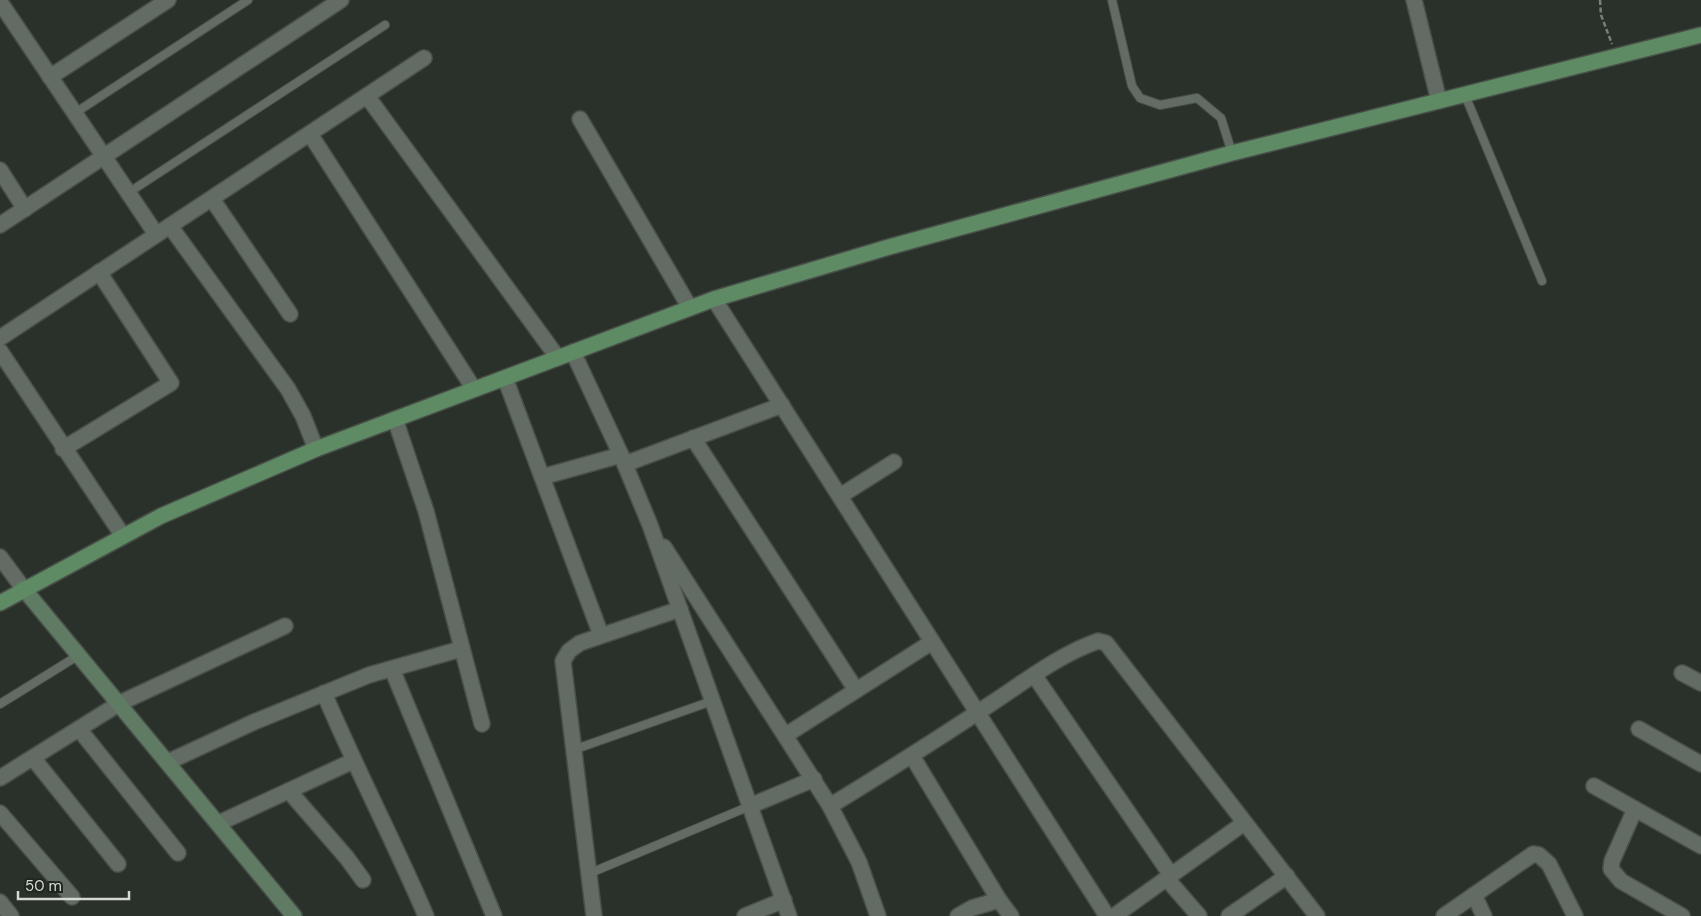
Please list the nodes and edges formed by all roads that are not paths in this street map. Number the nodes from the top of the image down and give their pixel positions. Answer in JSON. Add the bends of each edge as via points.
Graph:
{"nodes":[{"id":1,"x":168,"y":0,"type":"edge"},
{"id":2,"x":248,"y":0,"type":"edge"},
{"id":3,"x":341,"y":0,"type":"edge"},
{"id":4,"x":1112,"y":0,"type":"edge"},
{"id":5,"x":1414,"y":0,"type":"edge"},
{"id":6,"x":6,"y":3,"type":"edge"},
{"id":7,"x":149,"y":5,"type":"edge"},
{"id":8,"x":384,"y":25,"type":"dead end"},
{"id":9,"x":1701,"y":34,"type":"edge"},
{"id":10,"x":424,"y":58,"type":"dead end"},
{"id":11,"x":50,"y":77,"type":"junction"},
{"id":12,"x":1465,"y":95,"type":"junction"},
{"id":13,"x":367,"y":96,"type":"junction"},
{"id":14,"x":1439,"y":101,"type":"junction"},
{"id":15,"x":75,"y":113,"type":"junction"},
{"id":16,"x":580,"y":119,"type":"dead end"},
{"id":17,"x":310,"y":134,"type":"junction"},
{"id":18,"x":1232,"y":153,"type":"junction"},
{"id":19,"x":105,"y":158,"type":"junction"},
{"id":20,"x":0,"y":170,"type":"edge"},
{"id":21,"x":128,"y":192,"type":"junction"},
{"id":22,"x":212,"y":199,"type":"junction"},
{"id":23,"x":25,"y":209,"type":"junction"},
{"id":24,"x":0,"y":225,"type":"edge"},
{"id":25,"x":170,"y":226,"type":"junction"},
{"id":26,"x":156,"y":234,"type":"junction"},
{"id":27,"x":99,"y":272,"type":"junction"},
{"id":28,"x":1542,"y":282,"type":"dead end"},
{"id":29,"x":714,"y":299,"type":"junction"},
{"id":30,"x":690,"y":308,"type":"junction"},
{"id":31,"x":290,"y":314,"type":"dead end"},
{"id":32,"x":0,"y":338,"type":"edge"},
{"id":33,"x":0,"y":352,"type":"edge"},
{"id":34,"x":573,"y":352,"type":"junction"},
{"id":35,"x":558,"y":358,"type":"junction"},
{"id":36,"x":505,"y":378,"type":"junction"},
{"id":37,"x":474,"y":389,"type":"junction"},
{"id":38,"x":782,"y":405,"type":"junction"},
{"id":39,"x":395,"y":419,"type":"junction"},
{"id":40,"x":693,"y":438,"type":"junction"},
{"id":41,"x":64,"y":449,"type":"junction"},
{"id":42,"x":316,"y":449,"type":"junction"},
{"id":43,"x":623,"y":459,"type":"junction"},
{"id":44,"x":894,"y":462,"type":"dead end"},
{"id":45,"x":542,"y":477,"type":"junction"},
{"id":46,"x":840,"y":496,"type":"junction"},
{"id":47,"x":650,"y":525,"type":"junction"},
{"id":48,"x":123,"y":536,"type":"junction"},
{"id":49,"x":0,"y":557,"type":"edge"},
{"id":50,"x":24,"y":588,"type":"junction"},
{"id":51,"x":0,"y":603,"type":"edge"},
{"id":52,"x":680,"y":609,"type":"junction"},
{"id":53,"x":285,"y":626,"type":"dead end"},
{"id":54,"x":601,"y":635,"type":"junction"},
{"id":55,"x":932,"y":642,"type":"junction"},
{"id":56,"x":461,"y":649,"type":"junction"},
{"id":57,"x":79,"y":654,"type":"junction"},
{"id":58,"x":392,"y":668,"type":"junction"},
{"id":59,"x":1682,"y":672,"type":"dead end"},
{"id":60,"x":1034,"y":675,"type":"junction"},
{"id":61,"x":1701,"y":684,"type":"edge"},
{"id":62,"x":856,"y":690,"type":"junction"},
{"id":63,"x":324,"y":693,"type":"junction"},
{"id":64,"x":712,"y":701,"type":"junction"},
{"id":65,"x":120,"y":703,"type":"junction"},
{"id":66,"x":0,"y":704,"type":"edge"},
{"id":67,"x":977,"y":713,"type":"junction"},
{"id":68,"x":482,"y":724,"type":"dead end"},
{"id":69,"x":79,"y":729,"type":"junction"},
{"id":70,"x":1639,"y":729,"type":"dead end"},
{"id":71,"x":786,"y":734,"type":"junction"},
{"id":72,"x":573,"y":750,"type":"junction"},
{"id":73,"x":912,"y":756,"type":"junction"},
{"id":74,"x":33,"y":758,"type":"junction"},
{"id":75,"x":353,"y":761,"type":"junction"},
{"id":76,"x":168,"y":762,"type":"junction"},
{"id":77,"x":1701,"y":764,"type":"edge"},
{"id":78,"x":0,"y":778,"type":"edge"},
{"id":79,"x":814,"y":779,"type":"junction"},
{"id":80,"x":1594,"y":786,"type":"dead end"},
{"id":81,"x":289,"y":791,"type":"junction"},
{"id":82,"x":750,"y":806,"type":"junction"},
{"id":83,"x":830,"y":806,"type":"junction"},
{"id":84,"x":1635,"y":809,"type":"junction"},
{"id":85,"x":0,"y":813,"type":"edge"},
{"id":86,"x":219,"y":823,"type":"junction"},
{"id":87,"x":1244,"y":823,"type":"junction"},
{"id":88,"x":1701,"y":846,"type":"edge"},
{"id":89,"x":178,"y":853,"type":"dead end"},
{"id":90,"x":118,"y":864,"type":"dead end"},
{"id":91,"x":588,"y":874,"type":"junction"},
{"id":92,"x":1287,"y":876,"type":"junction"},
{"id":93,"x":1169,"y":877,"type":"junction"},
{"id":94,"x":363,"y":880,"type":"dead end"},
{"id":95,"x":1474,"y":895,"type":"junction"},
{"id":96,"x":72,"y":897,"type":"dead end"},
{"id":97,"x":784,"y":900,"type":"junction"},
{"id":98,"x":1000,"y":900,"type":"junction"},
{"id":99,"x":0,"y":902,"type":"edge"},
{"id":100,"x":11,"y":916,"type":"edge"},
{"id":101,"x":294,"y":916,"type":"edge"},
{"id":102,"x":426,"y":916,"type":"edge"},
{"id":103,"x":494,"y":916,"type":"edge"},
{"id":104,"x":594,"y":916,"type":"edge"},
{"id":105,"x":745,"y":916,"type":"edge"},
{"id":106,"x":789,"y":916,"type":"edge"},
{"id":107,"x":878,"y":916,"type":"edge"},
{"id":108,"x":958,"y":916,"type":"edge"},
{"id":109,"x":1010,"y":916,"type":"edge"},
{"id":110,"x":1107,"y":916,"type":"edge"},
{"id":111,"x":1114,"y":916,"type":"edge"},
{"id":112,"x":1199,"y":916,"type":"edge"},
{"id":113,"x":1229,"y":916,"type":"edge"},
{"id":114,"x":1317,"y":916,"type":"edge"},
{"id":115,"x":1444,"y":916,"type":"edge"},
{"id":116,"x":1484,"y":916,"type":"edge"},
{"id":117,"x":1576,"y":916,"type":"edge"},
{"id":118,"x":1682,"y":916,"type":"edge"}],
"edges":[{"from":1,"to":7,"type":"street"},
{"from":2,"to":15,"type":"lane"},
{"from":3,"to":19,"type":"street"},
{"from":4,"to":18,"type":"lane","via":[[1132,86],[1140,98],[1160,105],[1197,98],[1221,118]]},
{"from":5,"to":14,"type":"street"},
{"from":6,"to":11,"type":"street"},
{"from":7,"to":11,"type":"street"},
{"from":8,"to":21,"type":"lane"},
{"from":9,"to":12,"type":"main road"},
{"from":10,"to":13,"type":"street"},
{"from":11,"to":15,"type":"street"},
{"from":12,"to":14,"type":"main road"},
{"from":12,"to":28,"type":"lane"},
{"from":13,"to":17,"type":"street"},
{"from":13,"to":35,"type":"street"},
{"from":14,"to":18,"type":"main road"},
{"from":15,"to":19,"type":"street"},
{"from":16,"to":30,"type":"street"},
{"from":17,"to":22,"type":"street"},
{"from":17,"to":37,"type":"street"},
{"from":18,"to":29,"type":"main road","via":[[889,247]]},
{"from":19,"to":21,"type":"street"},
{"from":19,"to":23,"type":"street"},
{"from":20,"to":23,"type":"street"},
{"from":21,"to":26,"type":"street"},
{"from":22,"to":25,"type":"street"},
{"from":22,"to":31,"type":"street"},
{"from":23,"to":24,"type":"street"},
{"from":25,"to":26,"type":"street"},
{"from":25,"to":42,"type":"street","via":[[288,389]]},
{"from":26,"to":27,"type":"street"},
{"from":27,"to":32,"type":"street"},
{"from":27,"to":41,"type":"street","via":[[171,383]]},
{"from":29,"to":30,"type":"main road"},
{"from":29,"to":38,"type":"street"},
{"from":30,"to":34,"type":"main road"},
{"from":33,"to":41,"type":"street"},
{"from":34,"to":35,"type":"main road"},
{"from":34,"to":43,"type":"street"},
{"from":35,"to":36,"type":"main road"},
{"from":36,"to":37,"type":"main road"},
{"from":36,"to":45,"type":"street"},
{"from":37,"to":39,"type":"main road"},
{"from":38,"to":40,"type":"street"},
{"from":38,"to":46,"type":"street"},
{"from":39,"to":42,"type":"main road"},
{"from":39,"to":56,"type":"street","via":[[426,511]]},
{"from":40,"to":43,"type":"street"},
{"from":40,"to":62,"type":"street"},
{"from":41,"to":48,"type":"street"},
{"from":42,"to":48,"type":"main road","via":[[161,516]]},
{"from":43,"to":45,"type":"street"},
{"from":43,"to":47,"type":"street"},
{"from":44,"to":46,"type":"street"},
{"from":45,"to":54,"type":"street"},
{"from":46,"to":55,"type":"street"},
{"from":47,"to":52,"type":"street"},
{"from":47,"to":71,"type":"street"},
{"from":48,"to":50,"type":"main road"},
{"from":49,"to":50,"type":"street"},
{"from":50,"to":51,"type":"main road"},
{"from":50,"to":57,"type":"street"},
{"from":52,"to":54,"type":"street"},
{"from":52,"to":64,"type":"street"},
{"from":53,"to":65,"type":"street"},
{"from":54,"to":72,"type":"street","via":[[569,651],[563,661]]},
{"from":55,"to":62,"type":"street"},
{"from":55,"to":67,"type":"street"},
{"from":56,"to":58,"type":"street"},
{"from":56,"to":68,"type":"street"},
{"from":57,"to":65,"type":"street"},
{"from":57,"to":66,"type":"lane"},
{"from":58,"to":63,"type":"street"},
{"from":58,"to":103,"type":"street"},
{"from":59,"to":61,"type":"street"},
{"from":60,"to":67,"type":"street"},
{"from":60,"to":87,"type":"street","via":[[1089,644],[1098,641],[1106,644]]},
{"from":60,"to":93,"type":"street"},
{"from":62,"to":71,"type":"street"},
{"from":63,"to":75,"type":"street"},
{"from":63,"to":76,"type":"street"},
{"from":64,"to":72,"type":"lane"},
{"from":64,"to":82,"type":"street"},
{"from":65,"to":69,"type":"street"},
{"from":65,"to":76,"type":"street"},
{"from":67,"to":73,"type":"street"},
{"from":67,"to":110,"type":"street"},
{"from":69,"to":74,"type":"street"},
{"from":69,"to":89,"type":"street"},
{"from":70,"to":77,"type":"street"},
{"from":71,"to":79,"type":"street"},
{"from":72,"to":91,"type":"street"},
{"from":73,"to":83,"type":"street"},
{"from":73,"to":98,"type":"street"},
{"from":74,"to":78,"type":"street"},
{"from":74,"to":90,"type":"street"},
{"from":75,"to":81,"type":"street"},
{"from":75,"to":102,"type":"street","via":[[394,841]]},
{"from":76,"to":86,"type":"street"},
{"from":79,"to":82,"type":"street"},
{"from":79,"to":83,"type":"street"},
{"from":80,"to":84,"type":"street"},
{"from":81,"to":86,"type":"street"},
{"from":81,"to":94,"type":"street"},
{"from":82,"to":91,"type":"lane"},
{"from":82,"to":97,"type":"street"},
{"from":83,"to":107,"type":"street","via":[[859,862]]},
{"from":84,"to":88,"type":"street"},
{"from":84,"to":118,"type":"street","via":[[1611,869],[1621,881]]},
{"from":85,"to":96,"type":"street"},
{"from":86,"to":101,"type":"street"},
{"from":87,"to":92,"type":"street"},
{"from":87,"to":93,"type":"street"},
{"from":91,"to":104,"type":"street"},
{"from":92,"to":113,"type":"street"},
{"from":92,"to":114,"type":"street"},
{"from":93,"to":111,"type":"street"},
{"from":93,"to":112,"type":"street"},
{"from":95,"to":115,"type":"street"},
{"from":95,"to":116,"type":"street"},
{"from":95,"to":117,"type":"street","via":[[1526,858],[1539,855],[1549,864]]},
{"from":97,"to":105,"type":"street"},
{"from":97,"to":106,"type":"street"},
{"from":98,"to":108,"type":"street"},
{"from":98,"to":109,"type":"street"},
{"from":99,"to":100,"type":"street"}]}
